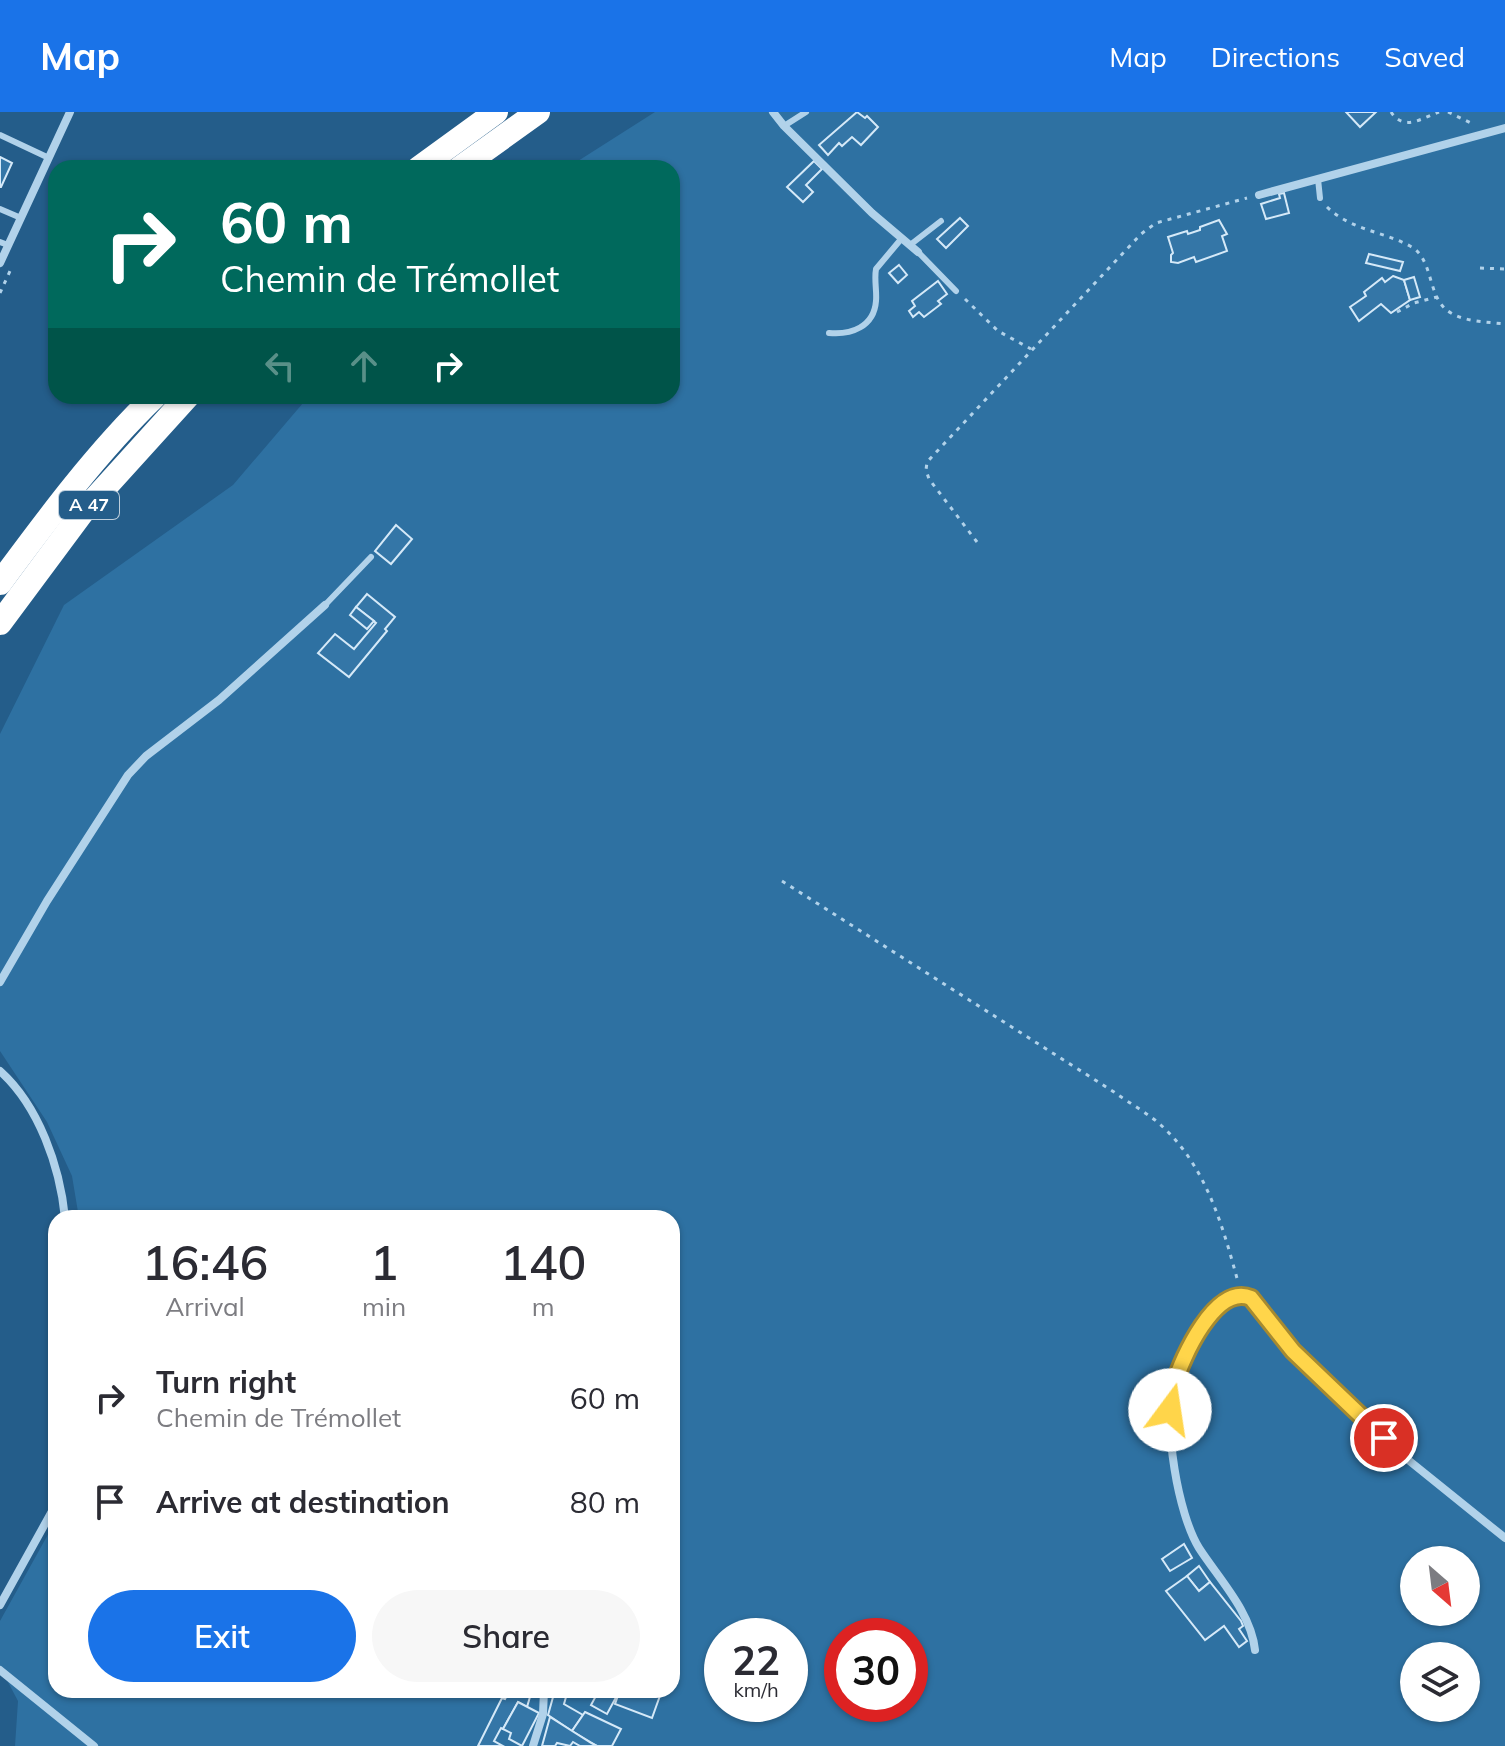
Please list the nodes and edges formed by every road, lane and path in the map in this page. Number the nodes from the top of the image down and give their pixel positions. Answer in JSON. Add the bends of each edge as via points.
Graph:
{"nodes":[{"id":1,"x":70,"y":112,"type":"edge"},
{"id":2,"x":496,"y":112,"type":"edge"},
{"id":3,"x":538,"y":112,"type":"edge"},
{"id":4,"x":773,"y":112,"type":"edge"},
{"id":5,"x":806,"y":112,"type":"edge"},
{"id":6,"x":1391,"y":112,"type":"edge"},
{"id":7,"x":1439,"y":112,"type":"edge"},
{"id":8,"x":1448,"y":112,"type":"edge"},
{"id":9,"x":784,"y":126,"type":"junction"},
{"id":10,"x":1505,"y":128,"type":"edge"},
{"id":11,"x":1486,"y":131,"type":"junction"},
{"id":12,"x":0,"y":135,"type":"edge"},
{"id":13,"x":49,"y":158,"type":"joint"},
{"id":14,"x":48,"y":160,"type":"edge"},
{"id":15,"x":430,"y":160,"type":"edge"},
{"id":16,"x":471,"y":160,"type":"edge"},
{"id":17,"x":1318,"y":179,"type":"junction"},
{"id":18,"x":1259,"y":195,"type":"joint"},
{"id":19,"x":1320,"y":198,"type":"joint"},
{"id":20,"x":0,"y":209,"type":"edge"},
{"id":21,"x":21,"y":218,"type":"junction"},
{"id":22,"x":941,"y":221,"type":"dead end"},
{"id":23,"x":902,"y":238,"type":"junction"},
{"id":24,"x":4,"y":244,"type":"edge"},
{"id":25,"x":910,"y":245,"type":"junction"},
{"id":26,"x":918,"y":252,"type":"joint"},
{"id":27,"x":0,"y":263,"type":"edge"},
{"id":28,"x":1480,"y":268,"type":"dead end"},
{"id":29,"x":1505,"y":269,"type":"edge"},
{"id":30,"x":956,"y":291,"type":"joint"},
{"id":31,"x":1437,"y":297,"type":"junction"},
{"id":32,"x":1397,"y":312,"type":"dead end"},
{"id":33,"x":1505,"y":324,"type":"edge"},
{"id":34,"x":829,"y":333,"type":"dead end"},
{"id":35,"x":1032,"y":350,"type":"junction"},
{"id":36,"x":147,"y":404,"type":"edge"},
{"id":37,"x":181,"y":404,"type":"edge"},
{"id":38,"x":977,"y":542,"type":"dead end"},
{"id":39,"x":371,"y":557,"type":"dead end"},
{"id":40,"x":0,"y":583,"type":"edge"},
{"id":41,"x":325,"y":605,"type":"joint"},
{"id":42,"x":0,"y":623,"type":"edge"},
{"id":43,"x":782,"y":881,"type":"dead end"},
{"id":44,"x":0,"y":982,"type":"edge"},
{"id":45,"x":0,"y":1071,"type":"edge"},
{"id":46,"x":64,"y":1210,"type":"edge"},
{"id":47,"x":1241,"y":1294,"type":"junction"},
{"id":48,"x":48,"y":1518,"type":"edge"},
{"id":49,"x":1505,"y":1538,"type":"edge"},
{"id":50,"x":0,"y":1605,"type":"edge"},
{"id":51,"x":1255,"y":1650,"type":"dead end"},
{"id":52,"x":0,"y":1670,"type":"edge"},
{"id":53,"x":544,"y":1698,"type":"edge"},
{"id":54,"x":94,"y":1746,"type":"edge"},
{"id":55,"x":533,"y":1746,"type":"edge"}],
"edges":[{"from":1,"to":13,"type":"street"},
{"from":2,"to":15,"type":"highway"},
{"from":3,"to":16,"type":"highway"},
{"from":4,"to":9,"type":"street"},
{"from":5,"to":9,"type":"lane"},
{"from":6,"to":7,"type":"path","via":[[1405,123]]},
{"from":8,"to":11,"type":"path"},
{"from":9,"to":23,"type":"street"},
{"from":10,"to":11,"type":"street"},
{"from":11,"to":17,"type":"street"},
{"from":12,"to":13,"type":"lane"},
{"from":14,"to":21,"type":"street"},
{"from":17,"to":18,"type":"street"},
{"from":17,"to":19,"type":"lane"},
{"from":18,"to":35,"type":"path","via":[[1156,223]]},
{"from":19,"to":31,"type":"path","via":[[1344,221],[1418,252]]},
{"from":20,"to":21,"type":"lane"},
{"from":21,"to":24,"type":"street"},
{"from":22,"to":25,"type":"lane"},
{"from":23,"to":25,"type":"street"},
{"from":23,"to":34,"type":"lane","via":[[876,269],[872,317],[851,333]]},
{"from":24,"to":27,"type":"street"},
{"from":25,"to":26,"type":"street"},
{"from":26,"to":30,"type":"lane"},
{"from":28,"to":29,"type":"path"},
{"from":30,"to":35,"type":"path","via":[[998,331]]},
{"from":31,"to":32,"type":"path"},
{"from":31,"to":33,"type":"path","via":[[1454,315]]},
{"from":35,"to":38,"type":"path","via":[[927,462],[929,479]]},
{"from":36,"to":40,"type":"highway","number":"A 47","via":[[51,514]]},
{"from":37,"to":42,"type":"highway","number":"A 47","via":[[81,514]]},
{"from":39,"to":41,"type":"lane"},
{"from":41,"to":44,"type":"street","via":[[128,775]]},
{"from":43,"to":47,"type":"path","via":[[1164,1127],[1209,1191]]},
{"from":45,"to":46,"type":"street","via":[[34,1115]]},
{"from":47,"to":49,"type":"street","via":[[1251,1298],[1293,1351],[1407,1459]]},
{"from":47,"to":51,"type":"street","via":[[1220,1304],[1187,1353],[1174,1386],[1171,1430],[1191,1531],[1237,1605]]},
{"from":48,"to":50,"type":"street"},
{"from":52,"to":54,"type":"street"},
{"from":53,"to":55,"type":"street"}]}
